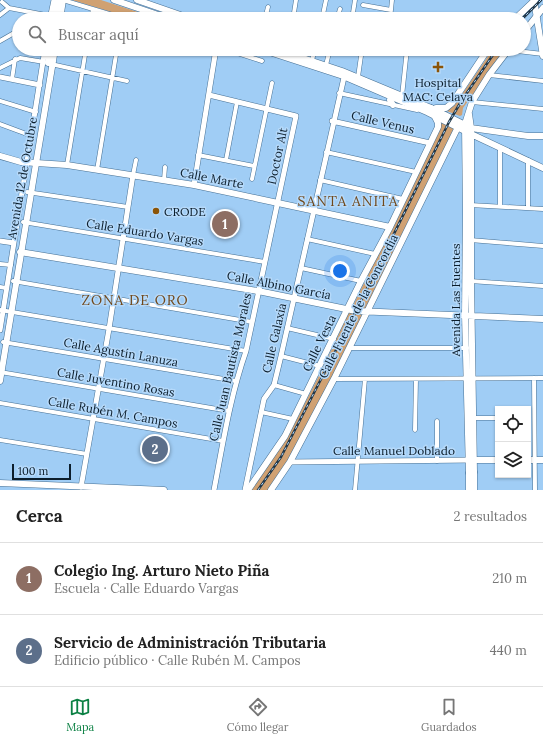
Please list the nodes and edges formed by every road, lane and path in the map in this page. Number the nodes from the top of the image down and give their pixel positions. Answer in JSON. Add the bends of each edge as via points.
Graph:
{"nodes":[{"id":1,"x":54,"y":0,"type":"edge"},
{"id":2,"x":58,"y":0,"type":"edge"},
{"id":3,"x":63,"y":0,"type":"edge"},
{"id":4,"x":114,"y":0,"type":"edge"},
{"id":5,"x":137,"y":0,"type":"edge"},
{"id":6,"x":296,"y":0,"type":"edge"},
{"id":7,"x":326,"y":0,"type":"edge"},
{"id":8,"x":355,"y":0,"type":"edge"},
{"id":9,"x":392,"y":0,"type":"edge"},
{"id":10,"x":534,"y":0,"type":"edge"},
{"id":11,"x":2,"y":2,"type":"dead end"},
{"id":12,"x":363,"y":5,"type":"dead end"},
{"id":13,"x":268,"y":7,"type":"dead end"},
{"id":14,"x":9,"y":8,"type":"junction"},
{"id":15,"x":543,"y":8,"type":"edge"},
{"id":16,"x":93,"y":9,"type":"junction"},
{"id":17,"x":340,"y":9,"type":"dead end"},
{"id":18,"x":391,"y":10,"type":"joint"},
{"id":19,"x":148,"y":11,"type":"edge"},
{"id":20,"x":26,"y":12,"type":"edge"},
{"id":21,"x":53,"y":12,"type":"edge"},
{"id":22,"x":54,"y":12,"type":"edge"},
{"id":23,"x":61,"y":12,"type":"edge"},
{"id":24,"x":92,"y":12,"type":"edge"},
{"id":25,"x":102,"y":12,"type":"edge"},
{"id":26,"x":172,"y":12,"type":"edge"},
{"id":27,"x":267,"y":12,"type":"edge"},
{"id":28,"x":293,"y":12,"type":"edge"},
{"id":29,"x":323,"y":12,"type":"edge"},
{"id":30,"x":339,"y":12,"type":"edge"},
{"id":31,"x":353,"y":12,"type":"edge"},
{"id":32,"x":522,"y":12,"type":"edge"},
{"id":33,"x":0,"y":15,"type":"edge"},
{"id":34,"x":536,"y":18,"type":"junction"},
{"id":35,"x":531,"y":24,"type":"edge"},
{"id":36,"x":12,"y":34,"type":"edge"},
{"id":37,"x":0,"y":41,"type":"edge"},
{"id":38,"x":531,"y":49,"type":"edge"},
{"id":39,"x":543,"y":49,"type":"edge"},
{"id":40,"x":46,"y":56,"type":"edge"},
{"id":41,"x":49,"y":56,"type":"edge"},
{"id":42,"x":52,"y":56,"type":"edge"},
{"id":43,"x":85,"y":56,"type":"edge"},
{"id":44,"x":116,"y":56,"type":"edge"},
{"id":45,"x":215,"y":56,"type":"edge"},
{"id":46,"x":247,"y":56,"type":"edge"},
{"id":47,"x":284,"y":56,"type":"edge"},
{"id":48,"x":300,"y":56,"type":"edge"},
{"id":49,"x":313,"y":56,"type":"edge"},
{"id":50,"x":328,"y":56,"type":"edge"},
{"id":51,"x":361,"y":56,"type":"edge"},
{"id":52,"x":406,"y":56,"type":"edge"},
{"id":53,"x":483,"y":56,"type":"edge"},
{"id":54,"x":504,"y":56,"type":"edge"},
{"id":55,"x":15,"y":59,"type":"junction"},
{"id":56,"x":312,"y":60,"type":"junction"},
{"id":57,"x":262,"y":61,"type":"dead end"},
{"id":58,"x":48,"y":63,"type":"junction"},
{"id":59,"x":326,"y":65,"type":"junction"},
{"id":60,"x":0,"y":68,"type":"edge"},
{"id":61,"x":82,"y":71,"type":"junction"},
{"id":62,"x":344,"y":74,"type":"junction"},
{"id":63,"x":489,"y":75,"type":"junction"},
{"id":64,"x":0,"y":77,"type":"edge"},
{"id":65,"x":358,"y":77,"type":"junction"},
{"id":66,"x":113,"y":78,"type":"junction"},
{"id":67,"x":12,"y":79,"type":"junction"},
{"id":68,"x":127,"y":81,"type":"dead end"},
{"id":69,"x":543,"y":81,"type":"edge"},
{"id":70,"x":272,"y":83,"type":"dead end"},
{"id":71,"x":40,"y":84,"type":"junction"},
{"id":72,"x":339,"y":93,"type":"junction"},
{"id":73,"x":393,"y":94,"type":"junction"},
{"id":74,"x":209,"y":95,"type":"junction"},
{"id":75,"x":402,"y":96,"type":"junction"},
{"id":76,"x":0,"y":101,"type":"edge"},
{"id":77,"x":237,"y":102,"type":"junction"},
{"id":78,"x":472,"y":102,"type":"junction"},
{"id":79,"x":393,"y":106,"type":"junction"},
{"id":80,"x":266,"y":109,"type":"junction"},
{"id":81,"x":543,"y":109,"type":"edge"},
{"id":82,"x":429,"y":110,"type":"junction"},
{"id":83,"x":468,"y":110,"type":"junction"},
{"id":84,"x":36,"y":112,"type":"junction"},
{"id":85,"x":434,"y":115,"type":"junction"},
{"id":86,"x":332,"y":121,"type":"junction"},
{"id":87,"x":0,"y":124,"type":"edge"},
{"id":88,"x":458,"y":127,"type":"junction"},
{"id":89,"x":464,"y":128,"type":"junction"},
{"id":90,"x":471,"y":131,"type":"junction"},
{"id":91,"x":32,"y":136,"type":"junction"},
{"id":92,"x":543,"y":136,"type":"edge"},
{"id":93,"x":430,"y":143,"type":"junction"},
{"id":94,"x":500,"y":148,"type":"junction"},
{"id":95,"x":326,"y":152,"type":"junction"},
{"id":96,"x":0,"y":153,"type":"edge"},
{"id":97,"x":198,"y":155,"type":"junction"},
{"id":98,"x":0,"y":156,"type":"edge"},
{"id":99,"x":136,"y":160,"type":"dead end"},
{"id":100,"x":226,"y":160,"type":"junction"},
{"id":101,"x":528,"y":160,"type":"junction"},
{"id":102,"x":30,"y":162,"type":"junction"},
{"id":103,"x":66,"y":165,"type":"junction"},
{"id":104,"x":254,"y":166,"type":"junction"},
{"id":105,"x":165,"y":167,"type":"dead end"},
{"id":106,"x":543,"y":168,"type":"edge"},
{"id":107,"x":97,"y":170,"type":"junction"},
{"id":108,"x":416,"y":172,"type":"junction"},
{"id":109,"x":133,"y":175,"type":"junction"},
{"id":110,"x":252,"y":179,"type":"dead end"},
{"id":111,"x":164,"y":180,"type":"junction"},
{"id":112,"x":320,"y":180,"type":"junction"},
{"id":113,"x":194,"y":185,"type":"junction"},
{"id":114,"x":29,"y":192,"type":"junction"},
{"id":115,"x":403,"y":199,"type":"junction"},
{"id":116,"x":278,"y":201,"type":"junction"},
{"id":117,"x":468,"y":205,"type":"junction"},
{"id":118,"x":500,"y":206,"type":"junction"},
{"id":119,"x":128,"y":207,"type":"junction"},
{"id":120,"x":528,"y":208,"type":"junction"},
{"id":121,"x":313,"y":209,"type":"junction"},
{"id":122,"x":543,"y":209,"type":"edge"},
{"id":123,"x":24,"y":222,"type":"junction"},
{"id":124,"x":390,"y":227,"type":"junction"},
{"id":125,"x":123,"y":239,"type":"junction"},
{"id":126,"x":308,"y":239,"type":"junction"},
{"id":127,"x":469,"y":240,"type":"junction"},
{"id":128,"x":0,"y":241,"type":"edge"},
{"id":129,"x":14,"y":243,"type":"junction"},
{"id":130,"x":543,"y":246,"type":"edge"},
{"id":131,"x":17,"y":251,"type":"junction"},
{"id":132,"x":376,"y":254,"type":"junction"},
{"id":133,"x":265,"y":262,"type":"junction"},
{"id":134,"x":0,"y":264,"type":"edge"},
{"id":135,"x":10,"y":266,"type":"junction"},
{"id":136,"x":118,"y":268,"type":"junction"},
{"id":137,"x":301,"y":268,"type":"junction"},
{"id":138,"x":361,"y":281,"type":"junction"},
{"id":139,"x":468,"y":281,"type":"junction"},
{"id":140,"x":14,"y":282,"type":"junction"},
{"id":141,"x":543,"y":286,"type":"edge"},
{"id":142,"x":0,"y":287,"type":"edge"},
{"id":143,"x":6,"y":288,"type":"junction"},
{"id":144,"x":258,"y":291,"type":"junction"},
{"id":145,"x":114,"y":298,"type":"junction"},
{"id":146,"x":294,"y":298,"type":"junction"},
{"id":147,"x":348,"y":310,"type":"junction"},
{"id":148,"x":6,"y":311,"type":"edge"},
{"id":149,"x":369,"y":312,"type":"junction"},
{"id":150,"x":468,"y":315,"type":"junction"},
{"id":151,"x":543,"y":319,"type":"edge"},
{"id":152,"x":252,"y":322,"type":"junction"},
{"id":153,"x":287,"y":328,"type":"junction"},
{"id":154,"x":109,"y":329,"type":"junction"},
{"id":155,"x":0,"y":330,"type":"edge"},
{"id":156,"x":334,"y":339,"type":"junction"},
{"id":157,"x":5,"y":342,"type":"junction"},
{"id":158,"x":349,"y":348,"type":"junction"},
{"id":159,"x":469,"y":348,"type":"junction"},
{"id":160,"x":246,"y":351,"type":"junction"},
{"id":161,"x":281,"y":356,"type":"junction"},
{"id":162,"x":1,"y":359,"type":"edge"},
{"id":163,"x":104,"y":359,"type":"junction"},
{"id":164,"x":320,"y":366,"type":"junction"},
{"id":165,"x":1,"y":372,"type":"edge"},
{"id":166,"x":470,"y":378,"type":"junction"},
{"id":167,"x":534,"y":378,"type":"junction"},
{"id":168,"x":543,"y":378,"type":"edge"},
{"id":169,"x":334,"y":379,"type":"junction"},
{"id":170,"x":365,"y":379,"type":"junction"},
{"id":171,"x":416,"y":379,"type":"junction"},
{"id":172,"x":0,"y":381,"type":"edge"},
{"id":173,"x":236,"y":381,"type":"junction"},
{"id":174,"x":274,"y":385,"type":"junction"},
{"id":175,"x":98,"y":388,"type":"junction"},
{"id":176,"x":306,"y":394,"type":"junction"},
{"id":177,"x":0,"y":403,"type":"edge"},
{"id":178,"x":229,"y":411,"type":"junction"},
{"id":179,"x":261,"y":412,"type":"junction"},
{"id":180,"x":93,"y":418,"type":"junction"},
{"id":181,"x":470,"y":418,"type":"junction"},
{"id":182,"x":495,"y":418,"type":"edge"},
{"id":183,"x":534,"y":418,"type":"joint"},
{"id":184,"x":293,"y":419,"type":"junction"},
{"id":185,"x":437,"y":421,"type":"dead end"},
{"id":186,"x":415,"y":430,"type":"dead end"},
{"id":187,"x":0,"y":440,"type":"edge"},
{"id":188,"x":223,"y":441,"type":"junction"},
{"id":189,"x":87,"y":454,"type":"junction"},
{"id":190,"x":358,"y":460,"type":"junction"},
{"id":191,"x":471,"y":460,"type":"junction"},
{"id":192,"x":495,"y":460,"type":"edge"},
{"id":193,"x":531,"y":460,"type":"edge"},
{"id":194,"x":543,"y":460,"type":"edge"},
{"id":195,"x":437,"y":461,"type":"junction"},
{"id":196,"x":290,"y":462,"type":"junction"},
{"id":197,"x":471,"y":473,"type":"junction"},
{"id":198,"x":0,"y":483,"type":"edge"},
{"id":199,"x":81,"y":487,"type":"junction"},
{"id":200,"x":164,"y":490,"type":"edge"},
{"id":201,"x":214,"y":490,"type":"edge"},
{"id":202,"x":245,"y":490,"type":"edge"},
{"id":203,"x":248,"y":490,"type":"edge"},
{"id":204,"x":271,"y":490,"type":"edge"},
{"id":205,"x":355,"y":490,"type":"edge"},
{"id":206,"x":469,"y":490,"type":"edge"},
{"id":207,"x":474,"y":490,"type":"edge"},
{"id":208,"x":535,"y":490,"type":"edge"}],
"edges":[{"from":1,"to":21,"type":"street"},
{"from":2,"to":22,"type":"main road"},
{"from":3,"to":16,"type":"street"},
{"from":3,"to":23,"type":"main road"},
{"from":4,"to":19,"type":"main road"},
{"from":5,"to":26,"type":"main road"},
{"from":6,"to":28,"type":"street"},
{"from":7,"to":29,"type":"street"},
{"from":8,"to":31,"type":"street"},
{"from":9,"to":18,"type":"street"},
{"from":10,"to":32,"type":"main road"},
{"from":10,"to":34,"type":"main road"},
{"from":11,"to":14,"type":"street"},
{"from":12,"to":18,"type":"street"},
{"from":13,"to":27,"type":"street"},
{"from":14,"to":20,"type":"street"},
{"from":14,"to":33,"type":"street"},
{"from":15,"to":34,"type":"main road"},
{"from":16,"to":24,"type":"street"},
{"from":16,"to":25,"type":"street"},
{"from":17,"to":30,"type":"street"},
{"from":34,"to":35,"type":"main road"},
{"from":34,"to":39,"type":"main road"},
{"from":36,"to":37,"type":"street"},
{"from":38,"to":39,"type":"street"},
{"from":40,"to":58,"type":"street"},
{"from":41,"to":58,"type":"main road"},
{"from":42,"to":58,"type":"main road","name":"Avenida 12 de Octubre"},
{"from":43,"to":61,"type":"street"},
{"from":44,"to":66,"type":"street"},
{"from":45,"to":74,"type":"street"},
{"from":46,"to":57,"type":"street"},
{"from":47,"to":62,"type":"main road"},
{"from":48,"to":56,"type":"main road"},
{"from":49,"to":56,"type":"street"},
{"from":50,"to":59,"type":"street"},
{"from":51,"to":65,"type":"street"},
{"from":52,"to":75,"type":"street"},
{"from":53,"to":82,"type":"main road","via":[[452,103],[441,109]]},
{"from":54,"to":63,"type":"main road","name":"Avenida Las Fuentes"},
{"from":55,"to":58,"type":"street"},
{"from":55,"to":60,"type":"street"},
{"from":55,"to":67,"type":"street"},
{"from":56,"to":59,"type":"main road"},
{"from":58,"to":61,"type":"street"},
{"from":58,"to":71,"type":"street"},
{"from":58,"to":102,"type":"main road","name":"Avenida 12 de Octubre"},
{"from":59,"to":62,"type":"main road"},
{"from":61,"to":66,"type":"street"},
{"from":61,"to":103,"type":"street"},
{"from":62,"to":65,"type":"main road"},
{"from":62,"to":72,"type":"street","name":"Calle Galaxia"},
{"from":62,"to":73,"type":"main road"},
{"from":63,"to":69,"type":"street"},
{"from":63,"to":78,"type":"main road","name":"Avenida Las Fuentes"},
{"from":64,"to":67,"type":"street"},
{"from":65,"to":73,"type":"main road"},
{"from":66,"to":68,"type":"street"},
{"from":66,"to":107,"type":"street"},
{"from":67,"to":71,"type":"street"},
{"from":70,"to":80,"type":"street"},
{"from":71,"to":84,"type":"street"},
{"from":72,"to":79,"type":"street"},
{"from":72,"to":86,"type":"street","name":"Calle Galaxia"},
{"from":73,"to":75,"type":"main road"},
{"from":73,"to":79,"type":"main road","via":[[390,100]]},
{"from":73,"to":82,"type":"main road"},
{"from":74,"to":77,"type":"street"},
{"from":74,"to":97,"type":"street"},
{"from":75,"to":82,"type":"main road"},
{"from":76,"to":84,"type":"street"},
{"from":77,"to":80,"type":"street"},
{"from":77,"to":100,"type":"street"},
{"from":78,"to":81,"type":"street"},
{"from":78,"to":83,"type":"main road","name":"Avenida Las Fuentes"},
{"from":79,"to":82,"type":"street"},
{"from":80,"to":104,"type":"street"},
{"from":80,"to":116,"type":"street","name":"Doctor Alt","via":[[296,116]]},
{"from":82,"to":85,"type":"main road"},
{"from":82,"to":89,"type":"main road"},
{"from":83,"to":89,"type":"main road","name":"Avenida Las Fuentes"},
{"from":83,"to":90,"type":"main road","name":"Avenida Las Fuentes"},
{"from":84,"to":91,"type":"street"},
{"from":85,"to":88,"type":"main road"},
{"from":85,"to":93,"type":"main road","name":"Calle Vesta","via":[[438,123]]},
{"from":86,"to":93,"type":"street","name":"Calle Venus"},
{"from":86,"to":95,"type":"street","name":"Calle Galaxia"},
{"from":87,"to":91,"type":"street"},
{"from":88,"to":89,"type":"main road"},
{"from":88,"to":149,"type":"main road","name":"Calle Fuente de la Concordia"},
{"from":89,"to":90,"type":"main road"},
{"from":89,"to":117,"type":"main road","name":"Avenida Las Fuentes"},
{"from":90,"to":92,"type":"main road"},
{"from":90,"to":94,"type":"main road"},
{"from":90,"to":117,"type":"main road","name":"Avenida Las Fuentes"},
{"from":91,"to":102,"type":"street"},
{"from":93,"to":108,"type":"main road","name":"Calle Vesta"},
{"from":94,"to":101,"type":"main road"},
{"from":94,"to":118,"type":"street"},
{"from":95,"to":108,"type":"street"},
{"from":95,"to":112,"type":"street","name":"Calle Galaxia"},
{"from":96,"to":102,"type":"main road"},
{"from":97,"to":100,"type":"street"},
{"from":97,"to":113,"type":"street"},
{"from":98,"to":102,"type":"main road"},
{"from":99,"to":109,"type":"street"},
{"from":100,"to":104,"type":"street"},
{"from":101,"to":106,"type":"main road"},
{"from":101,"to":120,"type":"street"},
{"from":102,"to":103,"type":"main road","name":"Calle Marte"},
{"from":102,"to":114,"type":"main road","name":"Avenida 12 de Octubre"},
{"from":102,"to":129,"type":"street"},
{"from":103,"to":107,"type":"main road","name":"Calle Marte"},
{"from":104,"to":110,"type":"street"},
{"from":105,"to":111,"type":"street"},
{"from":107,"to":109,"type":"main road","name":"Calle Marte"},
{"from":108,"to":115,"type":"main road","name":"Calle Vesta"},
{"from":109,"to":111,"type":"main road","name":"Calle Marte"},
{"from":109,"to":119,"type":"street"},
{"from":111,"to":113,"type":"main road","name":"Calle Marte"},
{"from":112,"to":115,"type":"street"},
{"from":112,"to":121,"type":"street","name":"Calle Galaxia"},
{"from":113,"to":116,"type":"main road","name":"Calle Marte"},
{"from":114,"to":119,"type":"street"},
{"from":114,"to":123,"type":"main road","name":"Avenida 12 de Octubre"},
{"from":115,"to":124,"type":"main road","name":"Calle Vesta"},
{"from":116,"to":121,"type":"main road","name":"Calle Marte"},
{"from":116,"to":133,"type":"street","name":"Calle Juan Bautista Morales"},
{"from":117,"to":118,"type":"street"},
{"from":117,"to":127,"type":"main road","name":"Avenida Las Fuentes"},
{"from":118,"to":120,"type":"street"},
{"from":119,"to":125,"type":"street"},
{"from":120,"to":122,"type":"street"},
{"from":121,"to":124,"type":"main road","name":"Calle Marte"},
{"from":121,"to":126,"type":"street","name":"Calle Galaxia"},
{"from":123,"to":125,"type":"street","name":"Calle Eduardo Vargas"},
{"from":123,"to":131,"type":"main road","name":"Avenida 12 de Octubre"},
{"from":124,"to":132,"type":"main road","name":"Calle Vesta"},
{"from":125,"to":133,"type":"street","name":"Calle Eduardo Vargas"},
{"from":125,"to":136,"type":"street"},
{"from":126,"to":132,"type":"street"},
{"from":126,"to":137,"type":"street","name":"Calle Galaxia"},
{"from":127,"to":130,"type":"street"},
{"from":127,"to":139,"type":"main road","name":"Avenida Las Fuentes"},
{"from":128,"to":129,"type":"street"},
{"from":129,"to":131,"type":"street"},
{"from":131,"to":135,"type":"street"},
{"from":131,"to":136,"type":"main road","name":"Calle Albino García"},
{"from":131,"to":140,"type":"main road","name":"Avenida 12 de Octubre"},
{"from":132,"to":138,"type":"main road","name":"Calle Vesta"},
{"from":133,"to":144,"type":"street","name":"Calle Juan Bautista Morales"},
{"from":134,"to":135,"type":"street"},
{"from":135,"to":143,"type":"street"},
{"from":136,"to":144,"type":"main road","name":"Calle Albino García"},
{"from":136,"to":145,"type":"street"},
{"from":137,"to":138,"type":"street"},
{"from":137,"to":146,"type":"street","name":"Calle Galaxia"},
{"from":138,"to":147,"type":"main road","name":"Calle Vesta"},
{"from":139,"to":141,"type":"street"},
{"from":139,"to":150,"type":"main road","name":"Avenida Las Fuentes"},
{"from":140,"to":145,"type":"street"},
{"from":140,"to":148,"type":"main road","name":"Avenida 12 de Octubre"},
{"from":142,"to":143,"type":"street"},
{"from":143,"to":148,"type":"street"},
{"from":144,"to":146,"type":"main road","name":"Calle Albino García"},
{"from":144,"to":152,"type":"street","name":"Calle Juan Bautista Morales"},
{"from":145,"to":152,"type":"street"},
{"from":145,"to":154,"type":"street"},
{"from":146,"to":147,"type":"main road","name":"Calle Albino García"},
{"from":146,"to":153,"type":"street","name":"Calle Galaxia"},
{"from":147,"to":149,"type":"main road","name":"Calle Albino García"},
{"from":147,"to":156,"type":"main road","name":"Calle Vesta"},
{"from":148,"to":154,"type":"street"},
{"from":148,"to":155,"type":"street"},
{"from":148,"to":157,"type":"main road","name":"Avenida 12 de Octubre"},
{"from":149,"to":150,"type":"main road","name":"Calle Albino García"},
{"from":149,"to":158,"type":"main road","name":"Calle Fuente de la Concordia"},
{"from":150,"to":151,"type":"main road","name":"Calle Albino García"},
{"from":150,"to":159,"type":"main road","name":"Avenida Las Fuentes"},
{"from":152,"to":160,"type":"street","name":"Calle Juan Bautista Morales"},
{"from":153,"to":156,"type":"street"},
{"from":153,"to":161,"type":"street","name":"Calle Galaxia"},
{"from":154,"to":160,"type":"street"},
{"from":154,"to":163,"type":"street"},
{"from":156,"to":164,"type":"main road","name":"Calle Vesta"},
{"from":157,"to":162,"type":"main road","name":"Avenida 12 de Octubre"},
{"from":157,"to":163,"type":"street","name":"Calle Agustín Lanuza"},
{"from":158,"to":159,"type":"street"},
{"from":158,"to":169,"type":"main road","name":"Calle Fuente de la Concordia"},
{"from":159,"to":166,"type":"main road","name":"Avenida Las Fuentes"},
{"from":160,"to":173,"type":"street","name":"Calle Juan Bautista Morales"},
{"from":161,"to":164,"type":"street"},
{"from":161,"to":174,"type":"street","name":"Calle Galaxia"},
{"from":162,"to":165,"type":"main road","name":"Avenida 12 de Octubre"},
{"from":163,"to":173,"type":"street","name":"Calle Agustín Lanuza"},
{"from":163,"to":175,"type":"street"},
{"from":164,"to":176,"type":"main road","name":"Calle Vesta"},
{"from":165,"to":172,"type":"main road","name":"Avenida 12 de Octubre"},
{"from":165,"to":175,"type":"street","name":"Calle Juventino Rosas"},
{"from":166,"to":167,"type":"street"},
{"from":166,"to":171,"type":"street"},
{"from":166,"to":181,"type":"main road","name":"Avenida Las Fuentes"},
{"from":167,"to":168,"type":"street"},
{"from":167,"to":183,"type":"street"},
{"from":169,"to":170,"type":"street"},
{"from":169,"to":196,"type":"main road","name":"Calle Fuente de la Concordia"},
{"from":170,"to":171,"type":"street"},
{"from":170,"to":190,"type":"street"},
{"from":171,"to":186,"type":"street"},
{"from":173,"to":178,"type":"street","name":"Calle Juan Bautista Morales"},
{"from":174,"to":176,"type":"street"},
{"from":174,"to":179,"type":"street","name":"Calle Galaxia","via":[[266,395]]},
{"from":175,"to":178,"type":"street","name":"Calle Juventino Rosas"},
{"from":175,"to":180,"type":"street"},
{"from":176,"to":184,"type":"main road","name":"Calle Vesta"},
{"from":177,"to":180,"type":"street","name":"Calle Rubén M. Campos"},
{"from":178,"to":188,"type":"street","name":"Calle Juan Bautista Morales"},
{"from":179,"to":184,"type":"street"},
{"from":179,"to":202,"type":"street","name":"Calle Galaxia"},
{"from":180,"to":188,"type":"street","name":"Calle Rubén M. Campos"},
{"from":180,"to":189,"type":"street"},
{"from":181,"to":182,"type":"street"},
{"from":181,"to":191,"type":"main road","name":"Avenida Las Fuentes"},
{"from":183,"to":193,"type":"street"},
{"from":184,"to":203,"type":"main road","name":"Calle Vesta","via":[[265,468]]},
{"from":185,"to":195,"type":"street"},
{"from":187,"to":189,"type":"street"},
{"from":188,"to":201,"type":"street","name":"Calle Juan Bautista Morales"},
{"from":189,"to":199,"type":"street"},
{"from":190,"to":195,"type":"street","name":"Calle Manuel Doblado"},
{"from":190,"to":196,"type":"street","name":"Calle Manuel Doblado"},
{"from":190,"to":205,"type":"street"},
{"from":191,"to":192,"type":"main road","name":"Calle Manuel Doblado"},
{"from":191,"to":195,"type":"street","name":"Calle Manuel Doblado"},
{"from":191,"to":197,"type":"main road","name":"Avenida Las Fuentes"},
{"from":193,"to":194,"type":"main road"},
{"from":193,"to":208,"type":"street"},
{"from":196,"to":204,"type":"main road","name":"Calle Fuente de la Concordia"},
{"from":197,"to":206,"type":"main road","name":"Avenida Las Fuentes"},
{"from":197,"to":207,"type":"main road","name":"Avenida Las Fuentes"},
{"from":198,"to":199,"type":"main road"},
{"from":199,"to":200,"type":"main road"}]}
